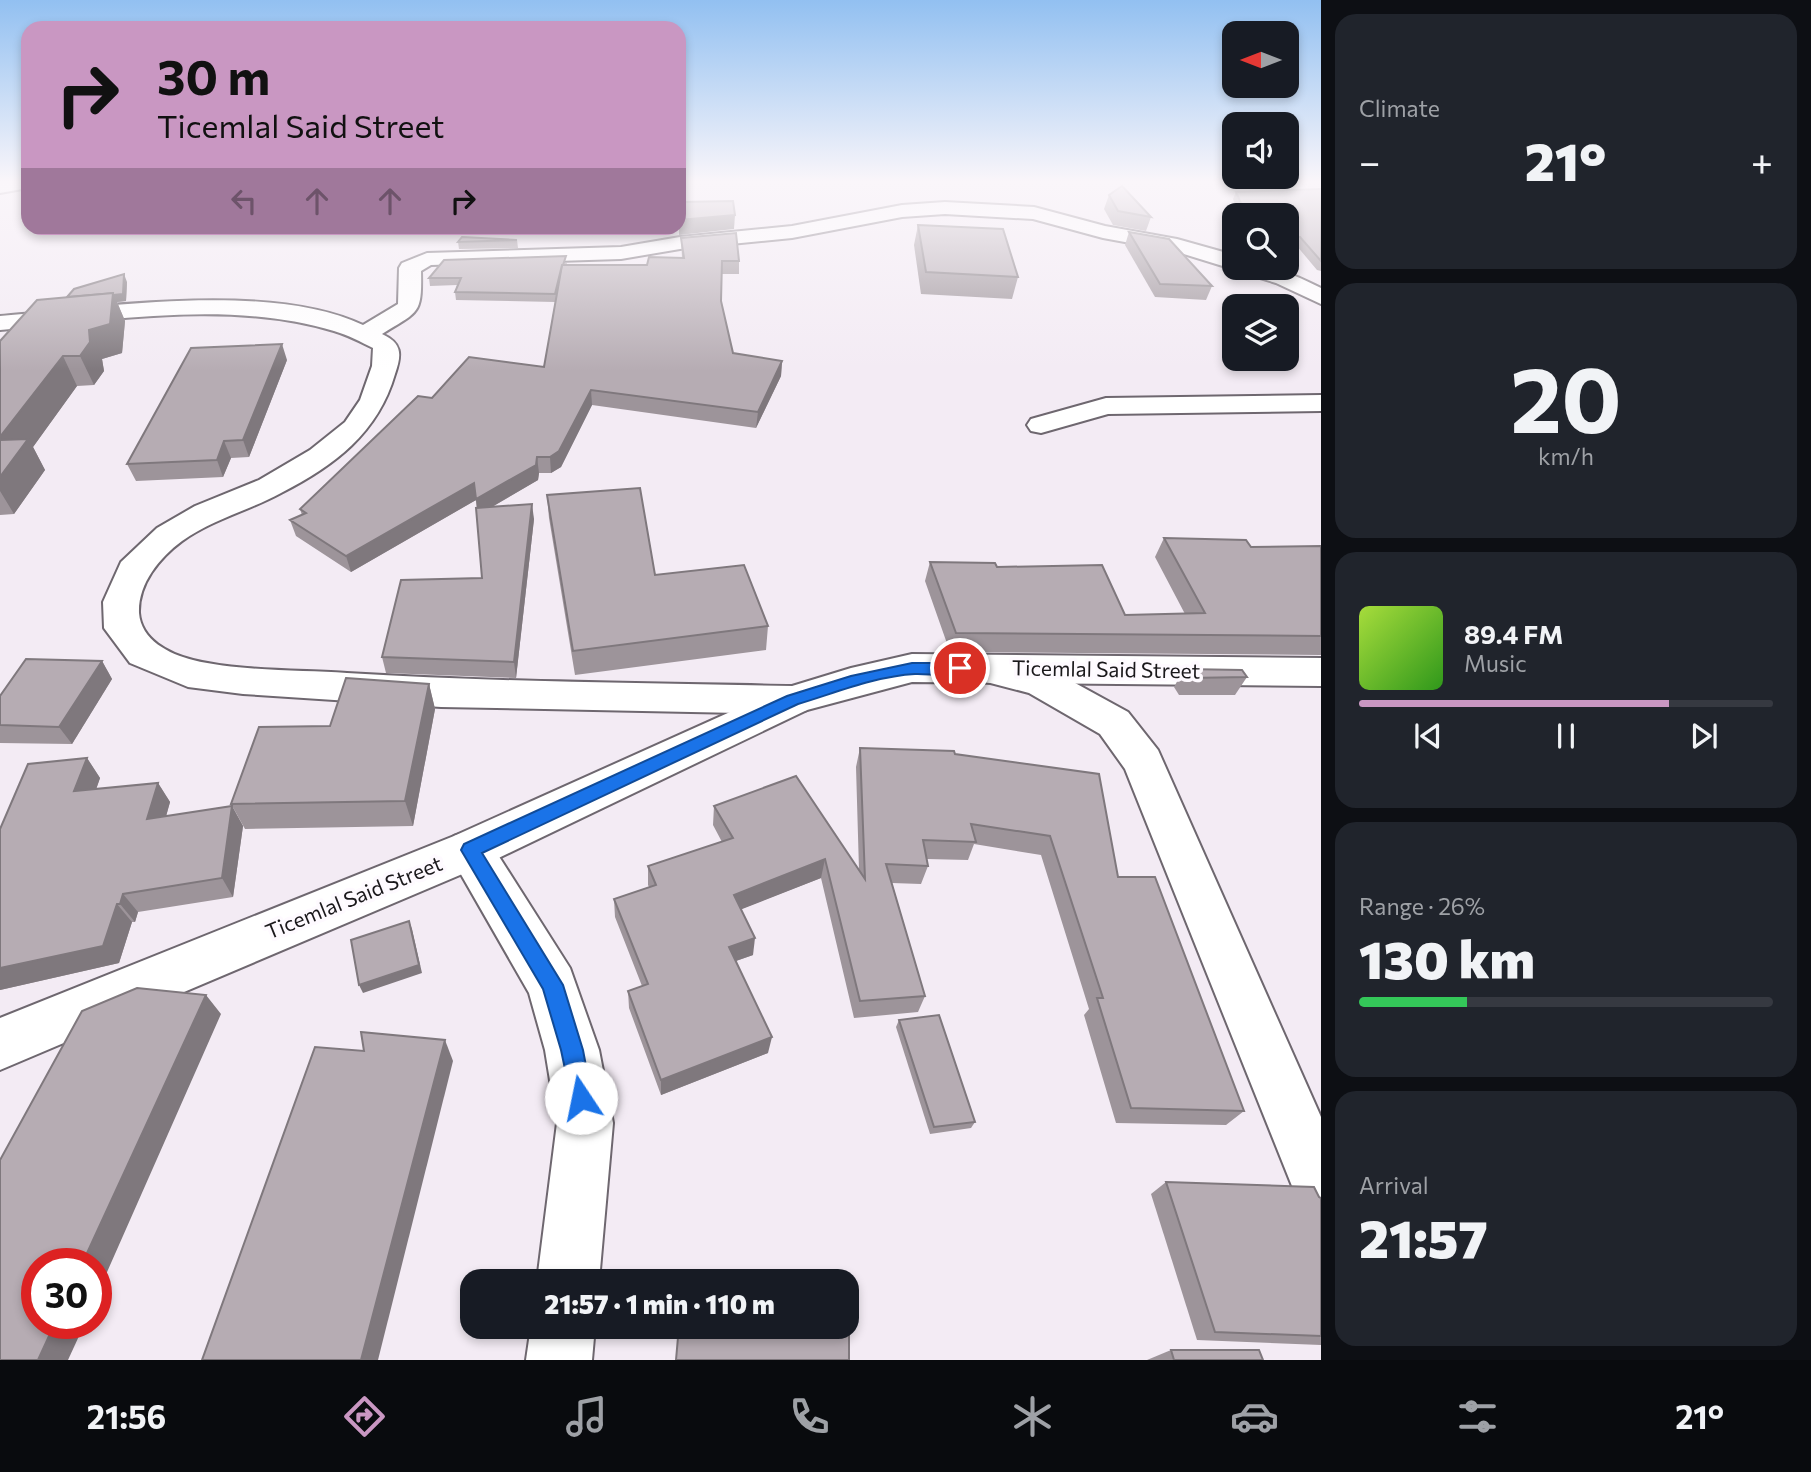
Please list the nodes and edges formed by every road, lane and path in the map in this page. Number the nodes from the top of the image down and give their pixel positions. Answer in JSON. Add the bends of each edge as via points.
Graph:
{"nodes":[{"id":1,"x":666,"y":244,"type":"edge"},
{"id":2,"x":1174,"y":244,"type":"edge"},
{"id":3,"x":1222,"y":258,"type":"edge"},
{"id":4,"x":1288,"y":280,"type":"edge"},
{"id":5,"x":1321,"y":297,"type":"edge"},
{"id":6,"x":0,"y":323,"type":"edge"},
{"id":7,"x":367,"y":333,"type":"junction"},
{"id":8,"x":1321,"y":403,"type":"edge"},
{"id":9,"x":1041,"y":425,"type":"dead end"},
{"id":10,"x":984,"y":668,"type":"junction"},
{"id":11,"x":1321,"y":672,"type":"edge"},
{"id":12,"x":793,"y":700,"type":"junction"},
{"id":13,"x":470,"y":850,"type":"junction"},
{"id":14,"x":0,"y":1044,"type":"edge"},
{"id":15,"x":1321,"y":1185,"type":"edge"},
{"id":16,"x":569,"y":1269,"type":"edge"},
{"id":17,"x":561,"y":1339,"type":"edge"},
{"id":18,"x":559,"y":1360,"type":"edge"}],
"edges":[{"from":1,"to":7,"type":"main road","via":[[621,253],[426,260],[410,268],[406,309]]},
{"from":2,"to":3,"type":"main road"},
{"from":4,"to":5,"type":"main road"},
{"from":6,"to":7,"type":"main road","via":[[239,309],[288,311]]},
{"from":7,"to":12,"type":"main road","via":[[386,345],[386,366],[374,400],[355,428],[270,486],[206,513],[169,535],[134,570],[121,602],[122,628],[144,654],[188,673],[243,680],[441,693]]},
{"from":8,"to":9,"type":"main road","via":[[1106,406]]},
{"from":10,"to":11,"type":"main road","name":"Ticemlal Said Street"},
{"from":10,"to":12,"type":"main road","name":"Ticemlal Said Street","via":[[912,668]]},
{"from":10,"to":15,"type":"main road","via":[[1041,682],[1114,723],[1143,762]]},
{"from":12,"to":13,"type":"main road","name":"Ticemlal Said Street"},
{"from":13,"to":14,"type":"main road","name":"Ticemlal Said Street"},
{"from":13,"to":16,"type":"main road","via":[[552,985],[572,1050],[585,1123]]},
{"from":17,"to":18,"type":"main road"}]}
